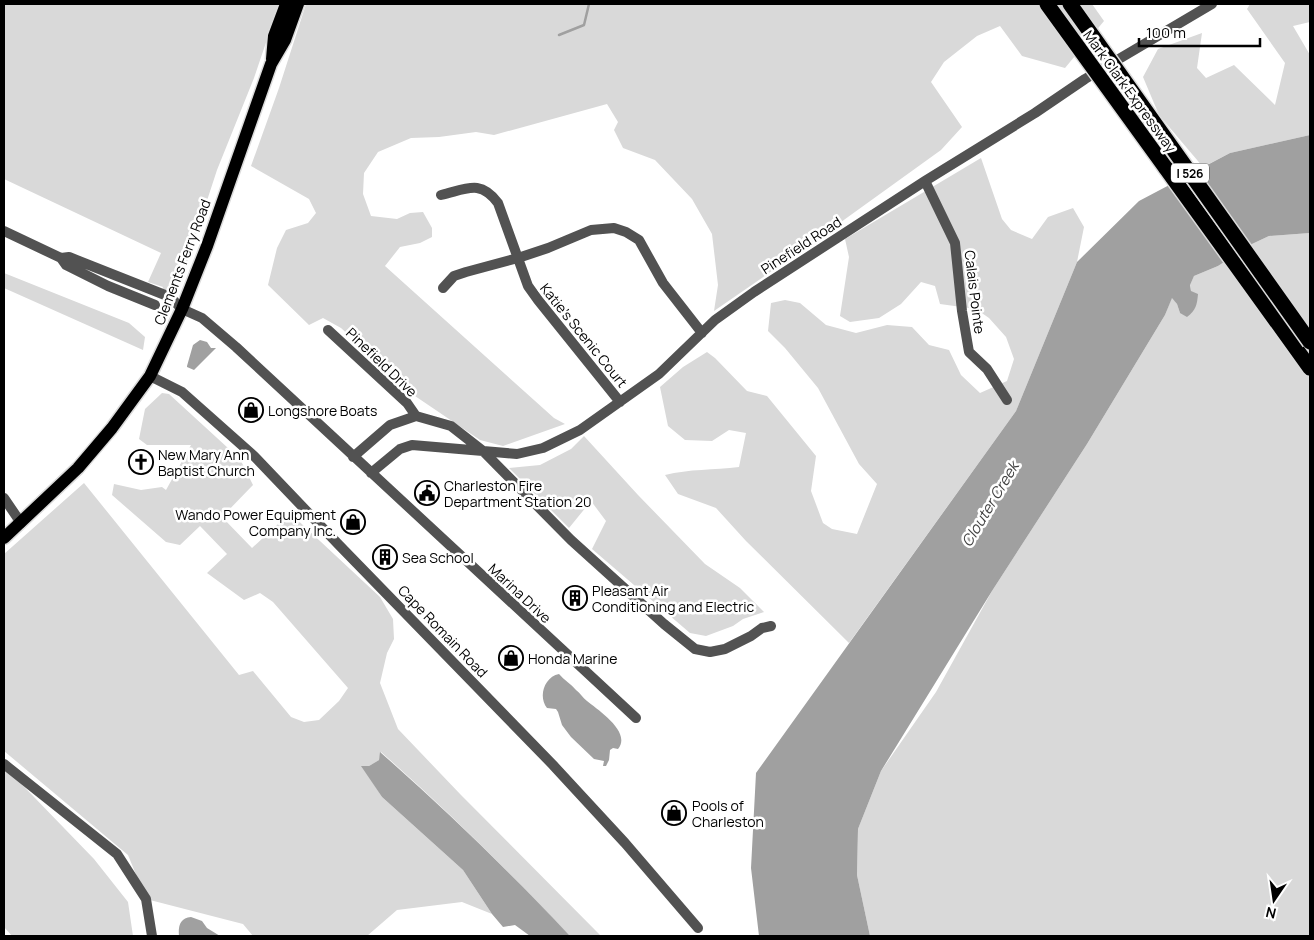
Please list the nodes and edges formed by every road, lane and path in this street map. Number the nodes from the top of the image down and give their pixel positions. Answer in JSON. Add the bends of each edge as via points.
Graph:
{"nodes":[{"id":1,"x":286,"y":4,"type":"edge"},
{"id":2,"x":298,"y":4,"type":"edge"},
{"id":3,"x":1046,"y":4,"type":"edge"},
{"id":4,"x":1070,"y":4,"type":"edge"},
{"id":5,"x":1212,"y":4,"type":"edge"},
{"id":6,"x":271,"y":64,"type":"junction"},
{"id":7,"x":925,"y":181,"type":"junction"},
{"id":8,"x":441,"y":195,"type":"dead end"},
{"id":9,"x":4,"y":230,"type":"edge"},
{"id":10,"x":61,"y":258,"type":"junction"},
{"id":11,"x":518,"y":258,"type":"junction"},
{"id":12,"x":443,"y":288,"type":"dead end"},
{"id":13,"x":155,"y":305,"type":"dead end"},
{"id":14,"x":182,"y":309,"type":"junction"},
{"id":15,"x":328,"y":330,"type":"dead end"},
{"id":16,"x":702,"y":333,"type":"junction"},
{"id":17,"x":1310,"y":342,"type":"edge"},
{"id":18,"x":1310,"y":368,"type":"edge"},
{"id":19,"x":150,"y":376,"type":"junction"},
{"id":20,"x":1007,"y":400,"type":"dead end"},
{"id":21,"x":620,"y":402,"type":"junction"},
{"id":22,"x":416,"y":416,"type":"junction"},
{"id":23,"x":483,"y":451,"type":"junction"},
{"id":24,"x":353,"y":457,"type":"junction"},
{"id":25,"x":371,"y":474,"type":"junction"},
{"id":26,"x":4,"y":498,"type":"edge"},
{"id":27,"x":21,"y":523,"type":"junction"},
{"id":28,"x":4,"y":538,"type":"edge"},
{"id":29,"x":770,"y":626,"type":"dead end"},
{"id":30,"x":636,"y":718,"type":"dead end"},
{"id":31,"x":4,"y":764,"type":"edge"},
{"id":32,"x":698,"y":928,"type":"dead end"},
{"id":33,"x":152,"y":936,"type":"edge"}],
"edges":[{"from":1,"to":6,"type":"main road","name":"Clements Ferry Road","via":[[274,36]]},
{"from":2,"to":6,"type":"main road","name":"Clements Ferry Road","via":[[285,40]]},
{"from":3,"to":18,"type":"highway","name":"Mark Clark Expressway","number":"I 526","bridge":true},
{"from":4,"to":17,"type":"highway","name":"Mark Clark Expressway","number":"I 526","bridge":true},
{"from":5,"to":7,"type":"street","name":"Pinefield Road"},
{"from":6,"to":14,"type":"main road","name":"Clements Ferry Road"},
{"from":7,"to":16,"type":"street","name":"Pinefield Road","via":[[754,292]]},
{"from":7,"to":20,"type":"street","name":"Calais Pointe","via":[[955,242],[969,352],[987,369]]},
{"from":8,"to":11,"type":"street","name":"Katie's Scenic Court","via":[[476,187],[488,191],[498,203]]},
{"from":9,"to":10,"type":"street"},
{"from":10,"to":13,"type":"street","via":[[66,265]]},
{"from":10,"to":14,"type":"street","name":"Marina Drive","via":[[69,257],[170,297]]},
{"from":11,"to":12,"type":"street","via":[[454,276]]},
{"from":11,"to":16,"type":"street","via":[[591,230],[614,228],[626,232],[639,240],[664,283]]},
{"from":11,"to":21,"type":"street","name":"Katie's Scenic Court","via":[[528,286]]},
{"from":14,"to":19,"type":"main road","name":"Clements Ferry Road"},
{"from":14,"to":24,"type":"street","name":"Marina Drive","via":[[202,318]]},
{"from":15,"to":22,"type":"street","name":"Pinefield Drive","via":[[407,403]]},
{"from":16,"to":21,"type":"street","name":"Pinefield Road","via":[[659,374]]},
{"from":19,"to":27,"type":"main road","name":"Clements Ferry Road","via":[[78,468]]},
{"from":19,"to":32,"type":"street","name":"Cape Romain Road","via":[[182,392],[254,456],[553,765]]},
{"from":21,"to":23,"type":"street","name":"Pinefield Road","via":[[580,430],[543,448],[517,454]]},
{"from":22,"to":23,"type":"street","via":[[451,426]]},
{"from":22,"to":24,"type":"street","via":[[390,425]]},
{"from":23,"to":25,"type":"street","name":"Pinefield Road","via":[[412,445],[400,449]]},
{"from":23,"to":29,"type":"street","via":[[571,540],[695,649],[710,652],[724,649]]},
{"from":24,"to":25,"type":"street","name":"Marina Drive"},
{"from":25,"to":30,"type":"street","name":"Marina Drive"},
{"from":26,"to":27,"type":"street"},
{"from":27,"to":28,"type":"main road","name":"Clements Ferry Road"},
{"from":31,"to":33,"type":"street","via":[[117,854],[146,899]]}]}
